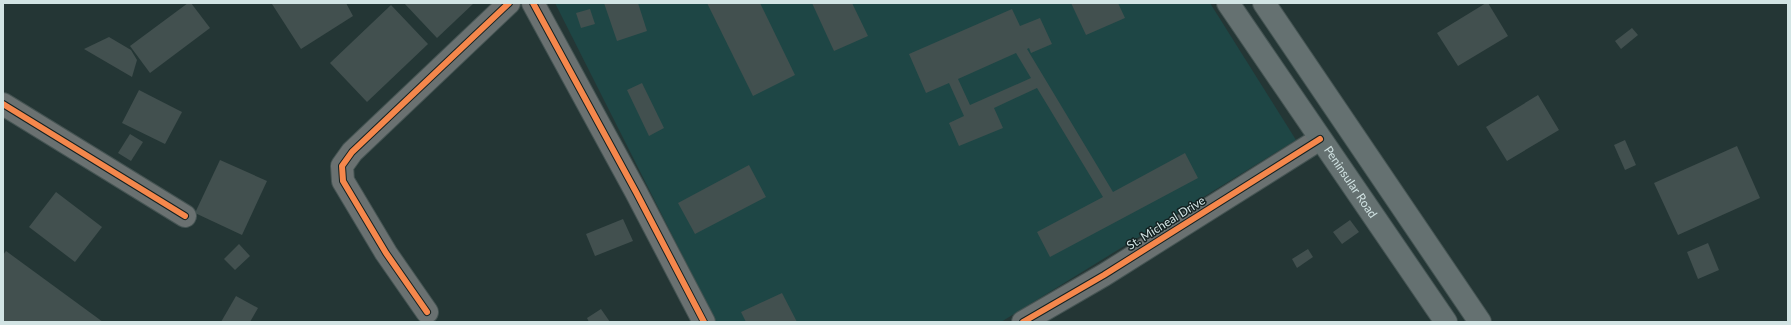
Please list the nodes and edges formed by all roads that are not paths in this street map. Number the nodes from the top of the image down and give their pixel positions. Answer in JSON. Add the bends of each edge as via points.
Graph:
{"nodes":[{"id":1,"x":509,"y":3,"type":"edge"},
{"id":2,"x":533,"y":3,"type":"edge"},
{"id":3,"x":1228,"y":3,"type":"edge"},
{"id":4,"x":1264,"y":3,"type":"edge"},
{"id":5,"x":3,"y":104,"type":"edge"},
{"id":6,"x":1320,"y":139,"type":"junction"},
{"id":7,"x":185,"y":216,"type":"dead end"},
{"id":8,"x":427,"y":312,"type":"dead end"},
{"id":9,"x":704,"y":322,"type":"edge"},
{"id":10,"x":1023,"y":322,"type":"edge"},
{"id":11,"x":1446,"y":322,"type":"edge"},
{"id":12,"x":1480,"y":322,"type":"edge"}],
"edges":[{"from":1,"to":8,"type":"street","via":[[352,152],[342,166],[343,181],[386,253]]},
{"from":2,"to":9,"type":"street"},
{"from":3,"to":6,"type":"main road","name":"Peninsular Road"},
{"from":4,"to":12,"type":"main road"},
{"from":5,"to":7,"type":"street"},
{"from":6,"to":10,"type":"street","name":"St. Micheal Drive","via":[[1104,275]]},
{"from":6,"to":11,"type":"main road","name":"Peninsular Road"}]}
